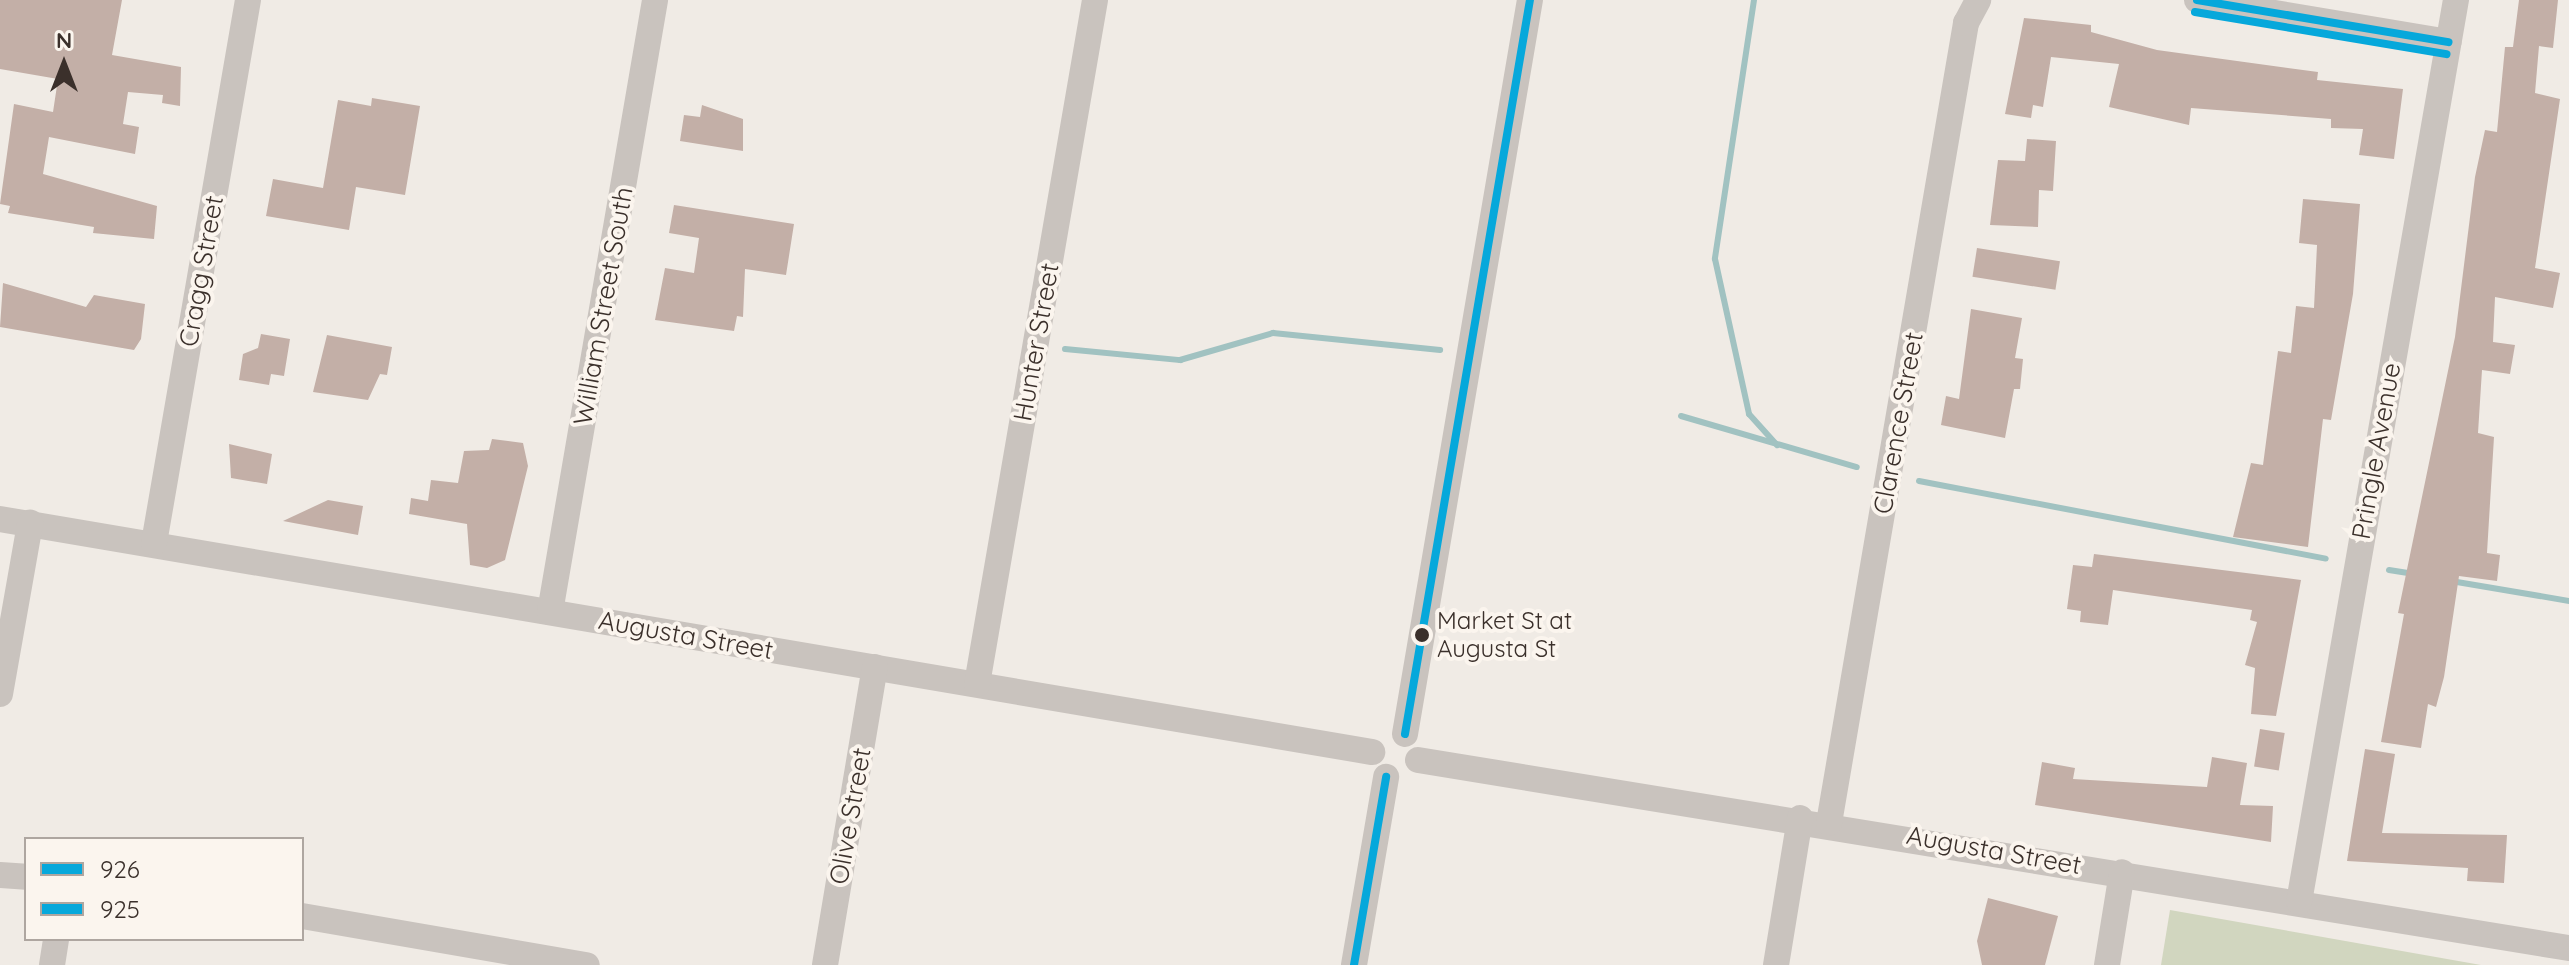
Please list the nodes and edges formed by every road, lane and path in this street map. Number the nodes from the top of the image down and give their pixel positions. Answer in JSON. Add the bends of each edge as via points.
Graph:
{"nodes":[{"id":1,"x":248,"y":0,"type":"edge"},
{"id":2,"x":655,"y":0,"type":"edge"},
{"id":3,"x":1095,"y":0,"type":"edge"},
{"id":4,"x":1530,"y":0,"type":"edge"},
{"id":5,"x":2197,"y":0,"type":"edge"},
{"id":6,"x":2456,"y":0,"type":"edge"},
{"id":7,"x":1969,"y":8,"type":"edge"},
{"id":8,"x":2449,"y":42,"type":"junction"},
{"id":9,"x":0,"y":519,"type":"edge"},
{"id":10,"x":30,"y":523,"type":"junction"},
{"id":11,"x":154,"y":543,"type":"junction"},
{"id":12,"x":550,"y":612,"type":"junction"},
{"id":13,"x":875,"y":667,"type":"junction"},
{"id":14,"x":977,"y":684,"type":"junction"},
{"id":15,"x":0,"y":694,"type":"edge"},
{"id":16,"x":1405,"y":734,"type":"junction"},
{"id":17,"x":1372,"y":752,"type":"junction"},
{"id":18,"x":1418,"y":760,"type":"junction"},
{"id":19,"x":1386,"y":777,"type":"junction"},
{"id":20,"x":1800,"y":818,"type":"junction"},
{"id":21,"x":1829,"y":823,"type":"junction"},
{"id":22,"x":2122,"y":872,"type":"junction"},
{"id":23,"x":0,"y":875,"type":"edge"},
{"id":24,"x":24,"y":877,"type":"edge"},
{"id":25,"x":2299,"y":902,"type":"junction"},
{"id":26,"x":304,"y":916,"type":"edge"},
{"id":27,"x":56,"y":941,"type":"edge"},
{"id":28,"x":2569,"y":948,"type":"edge"},
{"id":29,"x":52,"y":965,"type":"edge"},
{"id":30,"x":587,"y":965,"type":"edge"},
{"id":31,"x":825,"y":965,"type":"edge"},
{"id":32,"x":1354,"y":965,"type":"edge"},
{"id":33,"x":1776,"y":965,"type":"edge"},
{"id":34,"x":2107,"y":965,"type":"edge"}],
"edges":[{"from":1,"to":11,"type":"street","name":"Cragg Street"},
{"from":2,"to":12,"type":"street","name":"William Street South"},
{"from":3,"to":14,"type":"street","name":"Hunter Street"},
{"from":4,"to":16,"type":"street"},
{"from":5,"to":8,"type":"street"},
{"from":6,"to":8,"type":"street","name":"Pringle Avenue"},
{"from":7,"to":21,"type":"street","name":"Clarence Street"},
{"from":8,"to":25,"type":"street","name":"Pringle Avenue"},
{"from":9,"to":10,"type":"street","name":"Augusta Street"},
{"from":10,"to":11,"type":"street","name":"Augusta Street"},
{"from":10,"to":15,"type":"street"},
{"from":11,"to":12,"type":"street","name":"Augusta Street"},
{"from":12,"to":13,"type":"street","name":"Augusta Street"},
{"from":13,"to":14,"type":"street","name":"Augusta Street"},
{"from":13,"to":31,"type":"street","name":"Olive Street"},
{"from":14,"to":17,"type":"street","name":"Augusta Street"},
{"from":16,"to":17,"type":"street","via":[[1381,736]]},
{"from":16,"to":18,"type":"street"},
{"from":17,"to":19,"type":"street"},
{"from":18,"to":19,"type":"street","via":[[1402,778]]},
{"from":18,"to":20,"type":"street","name":"Augusta Street"},
{"from":19,"to":32,"type":"street"},
{"from":20,"to":21,"type":"street","name":"Augusta Street"},
{"from":20,"to":33,"type":"street"},
{"from":21,"to":22,"type":"street","name":"Augusta Street"},
{"from":22,"to":25,"type":"street","name":"Augusta Street"},
{"from":22,"to":34,"type":"street"},
{"from":23,"to":24,"type":"street"},
{"from":25,"to":28,"type":"street","name":"Augusta Street"},
{"from":26,"to":30,"type":"street"},
{"from":27,"to":29,"type":"street"}]}
